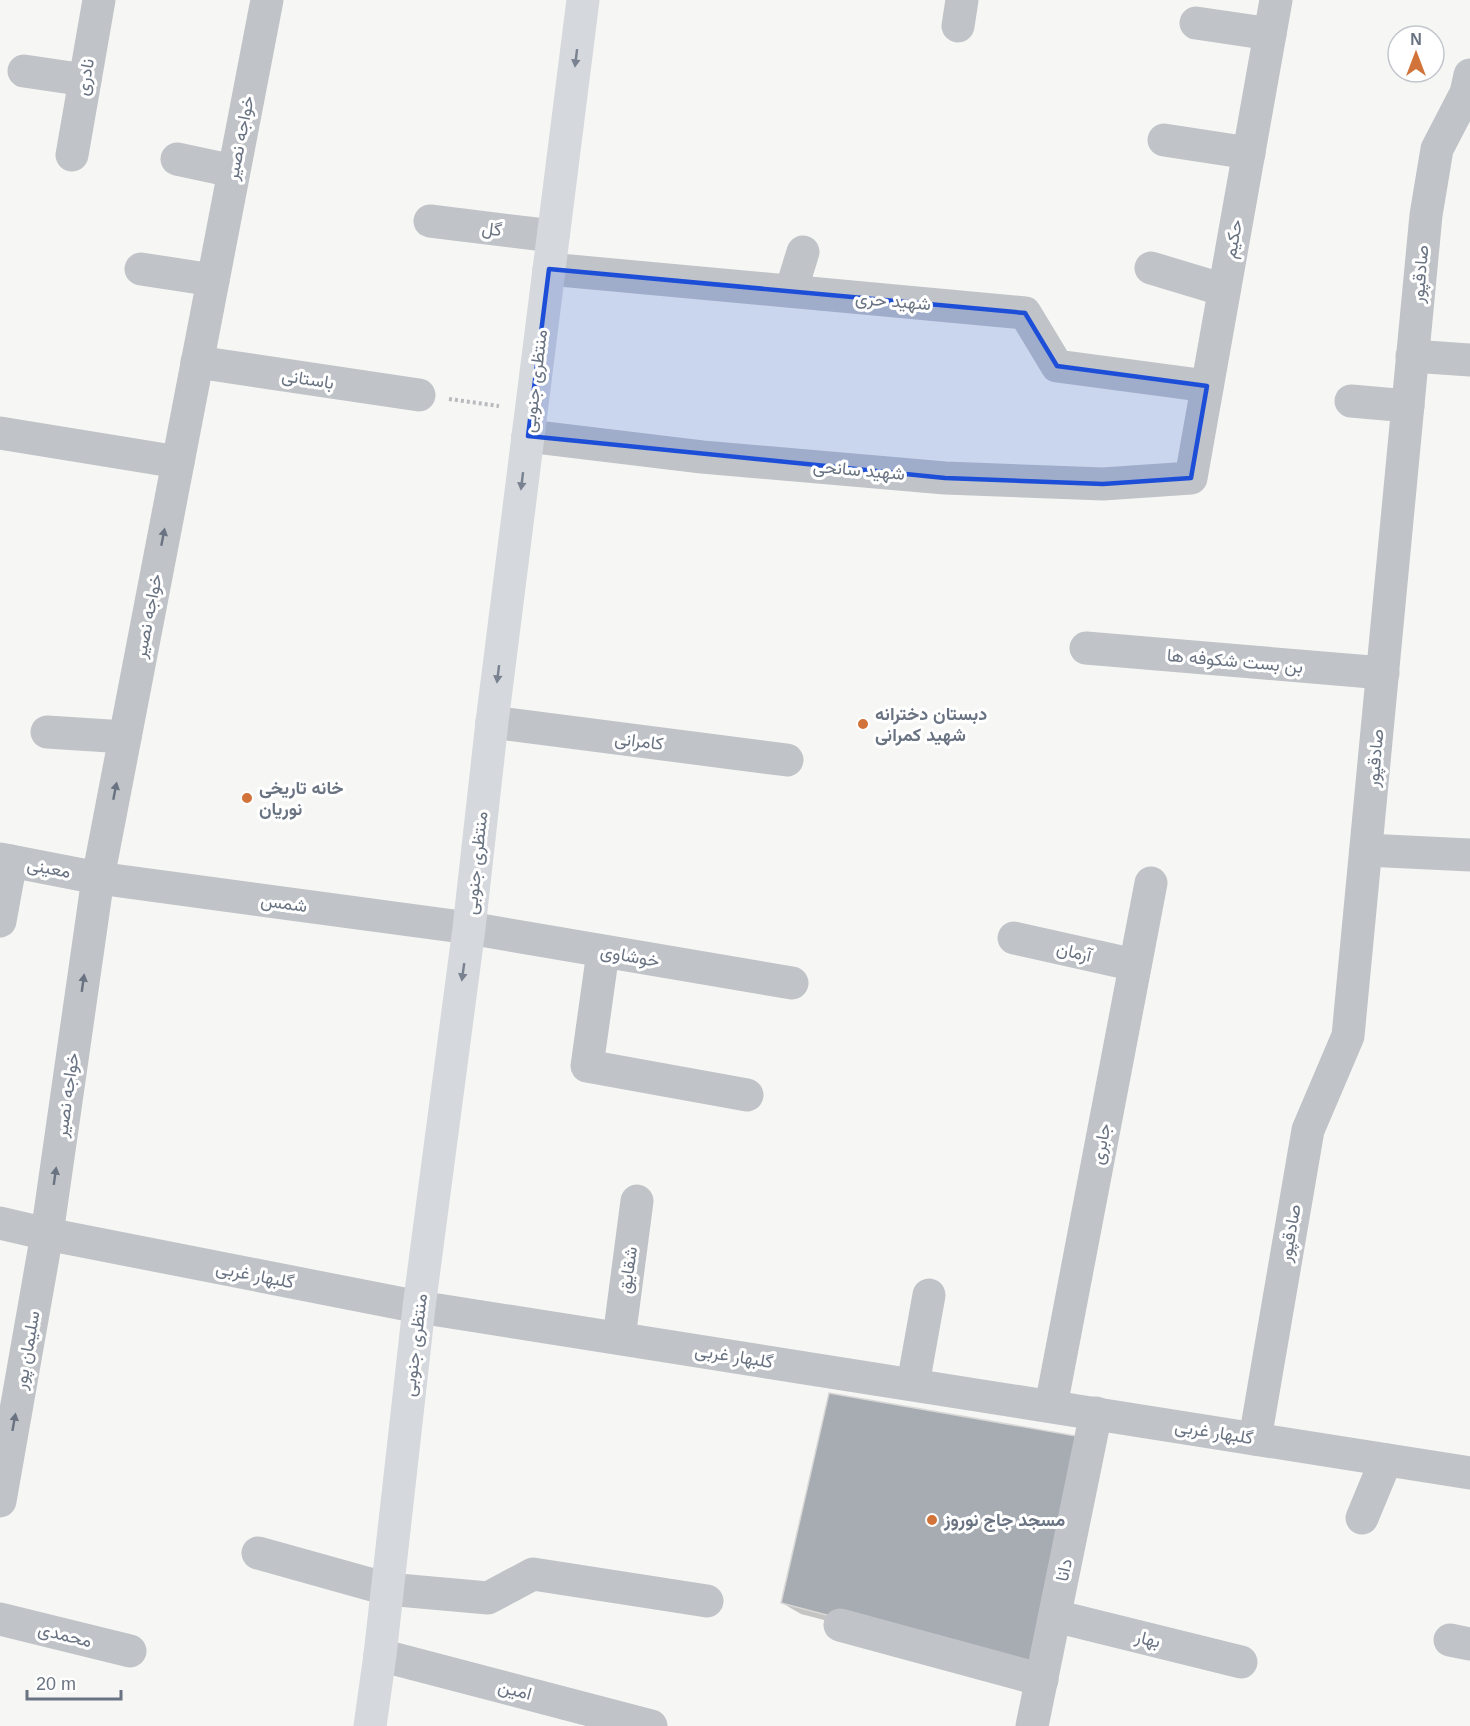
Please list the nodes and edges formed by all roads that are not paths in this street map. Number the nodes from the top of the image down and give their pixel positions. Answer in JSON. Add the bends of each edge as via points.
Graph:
{"nodes":[{"id":1,"x":99,"y":0,"type":"edge"},
{"id":2,"x":267,"y":0,"type":"edge"},
{"id":3,"x":583,"y":0,"type":"edge"},
{"id":4,"x":1276,"y":0,"type":"edge"},
{"id":5,"x":1196,"y":23,"type":"dead end"},
{"id":6,"x":1270,"y":34,"type":"junction"},
{"id":7,"x":24,"y":71,"type":"dead end"},
{"id":8,"x":85,"y":80,"type":"junction"},
{"id":9,"x":1469,"y":87,"type":"edge"},
{"id":10,"x":1164,"y":140,"type":"dead end"},
{"id":11,"x":1249,"y":153,"type":"junction"},
{"id":12,"x":72,"y":155,"type":"dead end"},
{"id":13,"x":177,"y":159,"type":"dead end"},
{"id":14,"x":234,"y":171,"type":"junction"},
{"id":15,"x":430,"y":221,"type":"dead end"},
{"id":16,"x":553,"y":236,"type":"junction"},
{"id":17,"x":803,"y":252,"type":"dead end"},
{"id":18,"x":1151,"y":268,"type":"dead end"},
{"id":19,"x":141,"y":269,"type":"dead end"},
{"id":20,"x":549,"y":269,"type":"junction"},
{"id":21,"x":213,"y":280,"type":"junction"},
{"id":22,"x":1224,"y":290,"type":"junction"},
{"id":23,"x":791,"y":291,"type":"junction"},
{"id":24,"x":1412,"y":356,"type":"junction"},
{"id":25,"x":1470,"y":360,"type":"edge"},
{"id":26,"x":197,"y":362,"type":"junction"},
{"id":27,"x":1207,"y":386,"type":"junction"},
{"id":28,"x":419,"y":395,"type":"road end"},
{"id":29,"x":1351,"y":401,"type":"dead end"},
{"id":30,"x":1408,"y":406,"type":"junction"},
{"id":31,"x":529,"y":423,"type":"junction"},
{"id":32,"x":0,"y":433,"type":"edge"},
{"id":33,"x":178,"y":462,"type":"junction"},
{"id":34,"x":1191,"y":478,"type":"joint"},
{"id":35,"x":1086,"y":648,"type":"dead end"},
{"id":36,"x":1383,"y":673,"type":"junction"},
{"id":37,"x":492,"y":722,"type":"junction"},
{"id":38,"x":47,"y":732,"type":"dead end"},
{"id":39,"x":125,"y":737,"type":"junction"},
{"id":40,"x":787,"y":760,"type":"dead end"},
{"id":41,"x":1366,"y":850,"type":"junction"},
{"id":42,"x":1470,"y":855,"type":"edge"},
{"id":43,"x":5,"y":860,"type":"edge"},
{"id":44,"x":98,"y":878,"type":"junction"},
{"id":45,"x":1151,"y":883,"type":"dead end"},
{"id":46,"x":0,"y":921,"type":"edge"},
{"id":47,"x":469,"y":928,"type":"junction"},
{"id":48,"x":1014,"y":938,"type":"dead end"},
{"id":49,"x":603,"y":952,"type":"junction"},
{"id":50,"x":1135,"y":965,"type":"junction"},
{"id":51,"x":792,"y":983,"type":"dead end"},
{"id":52,"x":747,"y":1095,"type":"dead end"},
{"id":53,"x":638,"y":1201,"type":"dead end"},
{"id":54,"x":0,"y":1223,"type":"edge"},
{"id":55,"x":47,"y":1234,"type":"junction"},
{"id":56,"x":929,"y":1295,"type":"dead end"},
{"id":57,"x":418,"y":1307,"type":"junction"},
{"id":58,"x":619,"y":1338,"type":"junction"},
{"id":59,"x":913,"y":1384,"type":"junction"},
{"id":60,"x":1051,"y":1406,"type":"junction"},
{"id":61,"x":1096,"y":1413,"type":"junction"},
{"id":62,"x":1256,"y":1438,"type":"junction"},
{"id":63,"x":1386,"y":1460,"type":"junction"},
{"id":64,"x":1470,"y":1473,"type":"edge"},
{"id":65,"x":0,"y":1500,"type":"edge"},
{"id":66,"x":1362,"y":1518,"type":"dead end"},
{"id":67,"x":258,"y":1553,"type":"dead end"},
{"id":68,"x":387,"y":1589,"type":"junction"},
{"id":69,"x":707,"y":1601,"type":"dead end"},
{"id":70,"x":1055,"y":1616,"type":"junction"},
{"id":71,"x":0,"y":1619,"type":"edge"},
{"id":72,"x":840,"y":1624,"type":"dead end"},
{"id":73,"x":130,"y":1651,"type":"dead end"},
{"id":74,"x":380,"y":1654,"type":"junction"},
{"id":75,"x":1241,"y":1662,"type":"dead end"},
{"id":76,"x":1042,"y":1680,"type":"junction"},
{"id":77,"x":370,"y":1726,"type":"edge"},
{"id":78,"x":651,"y":1726,"type":"edge"},
{"id":79,"x":1032,"y":1726,"type":"edge"}],
"edges":[{"from":1,"to":8,"type":"street","name":"نادری"},
{"from":2,"to":14,"type":"street","name":"خواجه نصیر"},
{"from":3,"to":16,"type":"main road","name":"منتظری جنوبی","one_way":true},
{"from":4,"to":6,"type":"street","name":"حکیم"},
{"from":5,"to":6,"type":"street"},
{"from":6,"to":11,"type":"street","name":"حکیم"},
{"from":7,"to":8,"type":"street"},
{"from":8,"to":12,"type":"street","name":"نادری"},
{"from":9,"to":24,"type":"street","name":"صادقپور","via":[[1437,149],[1426,215]]},
{"from":10,"to":11,"type":"street"},
{"from":11,"to":22,"type":"street","name":"حکیم"},
{"from":13,"to":14,"type":"street"},
{"from":14,"to":21,"type":"street","name":"خواجه نصیر"},
{"from":15,"to":16,"type":"street","name":"گل"},
{"from":16,"to":20,"type":"main road","name":"منتظری جنوبی"},
{"from":17,"to":23,"type":"street"},
{"from":18,"to":22,"type":"street"},
{"from":19,"to":21,"type":"street"},
{"from":20,"to":23,"type":"street","name":"شهید حری"},
{"from":20,"to":31,"type":"main road","name":"منتظری جنوبی"},
{"from":21,"to":26,"type":"street","name":"خواجه نصیر"},
{"from":22,"to":27,"type":"street","name":"حکیم"},
{"from":23,"to":27,"type":"street","name":"شهید حری","via":[[1025,313],[1057,366]]},
{"from":24,"to":25,"type":"street"},
{"from":24,"to":30,"type":"street","name":"صادقپور"},
{"from":26,"to":28,"type":"street","name":"باستانی"},
{"from":26,"to":33,"type":"street","name":"خواجه نصیر"},
{"from":27,"to":34,"type":"street","name":"حکیم"},
{"from":29,"to":30,"type":"street"},
{"from":30,"to":36,"type":"street","name":"صادقپور"},
{"from":31,"to":34,"type":"street","name":"شهید سانحی","via":[[702,457],[945,478],[1102,484]]},
{"from":31,"to":37,"type":"main road","name":"منتظری جنوبی","one_way":true},
{"from":32,"to":33,"type":"street"},
{"from":39,"to":33,"type":"street","name":"خواجه نصیر","one_way":true},
{"from":35,"to":36,"type":"street","name":"بن بست شکوفه ها"},
{"from":36,"to":41,"type":"street","name":"صادقپور"},
{"from":37,"to":40,"type":"street","name":"کامرانی"},
{"from":37,"to":47,"type":"main road","name":"منتظری جنوبی"},
{"from":38,"to":39,"type":"street"},
{"from":44,"to":39,"type":"street","name":"خواجه نصیر","one_way":true},
{"from":41,"to":42,"type":"street"},
{"from":41,"to":62,"type":"street","name":"صادقپور","via":[[1348,1036],[1308,1130]]},
{"from":43,"to":44,"type":"street","name":"معینی"},
{"from":43,"to":46,"type":"street"},
{"from":44,"to":47,"type":"street","name":"شمس"},
{"from":55,"to":44,"type":"street","name":"خواجه نصیر","one_way":true},
{"from":45,"to":50,"type":"street","name":"جابری"},
{"from":47,"to":49,"type":"street","name":"خوشاوی"},
{"from":47,"to":57,"type":"main road","name":"منتظری جنوبی","one_way":true},
{"from":48,"to":50,"type":"street","name":"آرمان"},
{"from":49,"to":51,"type":"street","name":"خوشاوی"},
{"from":49,"to":52,"type":"street","via":[[587,1066]]},
{"from":50,"to":60,"type":"street","name":"جابری"},
{"from":53,"to":58,"type":"street","name":"شقایق"},
{"from":54,"to":55,"type":"street","name":"گلبهار غربی"},
{"from":55,"to":57,"type":"street","name":"گلبهار غربی"},
{"from":65,"to":55,"type":"street","name":"سلیمان پور","one_way":true},
{"from":56,"to":59,"type":"street"},
{"from":57,"to":58,"type":"street","name":"گلبهار غربی"},
{"from":57,"to":68,"type":"main road","name":"منتظری جنوبی"},
{"from":58,"to":59,"type":"street","name":"گلبهار غربی"},
{"from":59,"to":60,"type":"street","name":"گلبهار غربی"},
{"from":60,"to":61,"type":"street","name":"گلبهار غربی"},
{"from":61,"to":62,"type":"street","name":"گلبهار غربی"},
{"from":61,"to":70,"type":"street","name":"دانا"},
{"from":62,"to":63,"type":"street","name":"گلبهار غربی"},
{"from":63,"to":64,"type":"street","name":"گلبهار غربی"},
{"from":63,"to":66,"type":"street"},
{"from":67,"to":68,"type":"street"},
{"from":68,"to":69,"type":"street","via":[[488,1598],[533,1574]]},
{"from":68,"to":74,"type":"main road","name":"منتظری جنوبی"},
{"from":70,"to":75,"type":"street","name":"بهار"},
{"from":70,"to":76,"type":"street","name":"دانا"},
{"from":71,"to":73,"type":"street","name":"محمدی"},
{"from":72,"to":76,"type":"street"},
{"from":74,"to":77,"type":"main road","name":"منتظری جنوبی"},
{"from":74,"to":78,"type":"street","name":"امین"},
{"from":76,"to":79,"type":"street","name":"دانا"}]}
